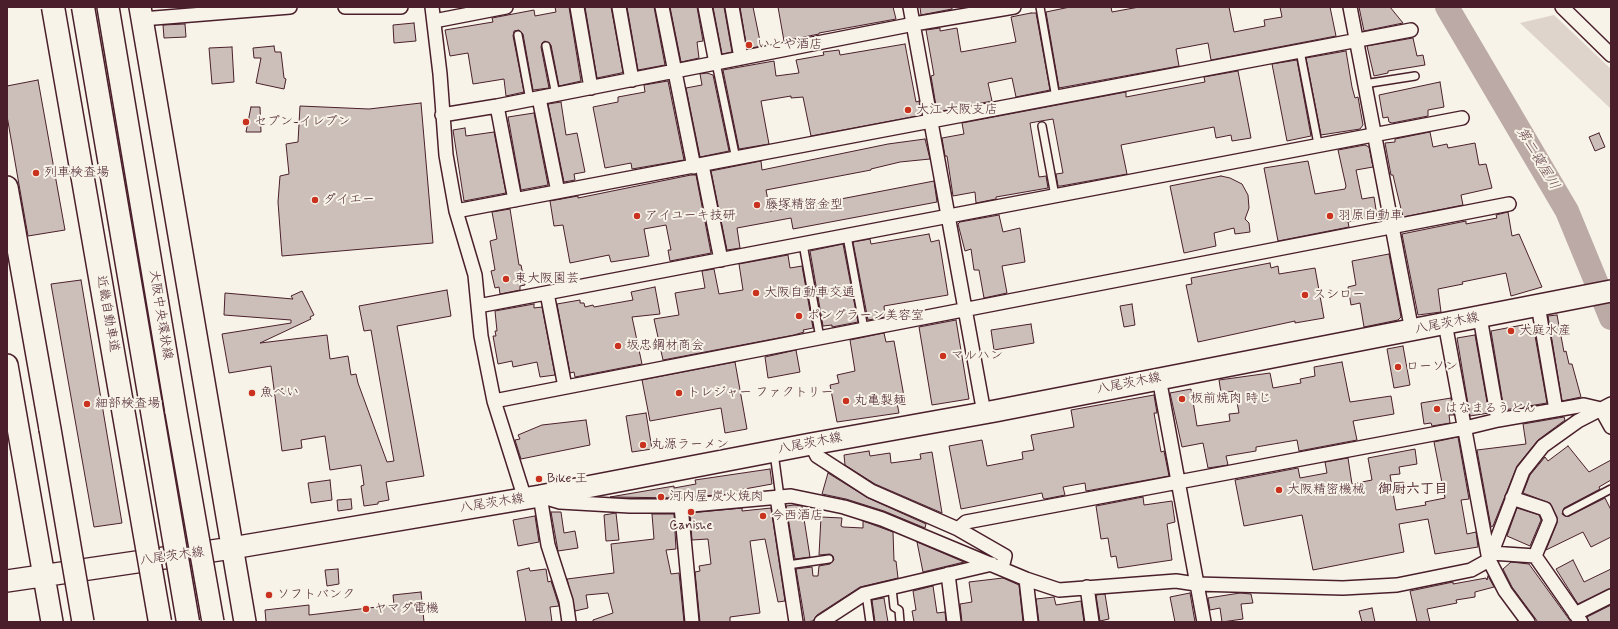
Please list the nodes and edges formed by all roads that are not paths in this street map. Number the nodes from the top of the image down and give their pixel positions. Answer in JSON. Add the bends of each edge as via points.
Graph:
{"nodes":[{"id":1,"x":53,"y":7,"type":"edge"},
{"id":2,"x":83,"y":7,"type":"edge"},
{"id":3,"x":108,"y":7,"type":"edge"},
{"id":4,"x":117,"y":7,"type":"edge"},
{"id":5,"x":290,"y":7,"type":"edge"},
{"id":6,"x":345,"y":7,"type":"edge"},
{"id":7,"x":401,"y":7,"type":"edge"},
{"id":8,"x":432,"y":7,"type":"edge"},
{"id":9,"x":506,"y":7,"type":"edge"},
{"id":10,"x":577,"y":7,"type":"edge"},
{"id":11,"x":619,"y":7,"type":"edge"},
{"id":12,"x":662,"y":7,"type":"edge"},
{"id":13,"x":705,"y":7,"type":"edge"},
{"id":14,"x":732,"y":7,"type":"edge"},
{"id":15,"x":910,"y":7,"type":"edge"},
{"id":16,"x":1014,"y":7,"type":"edge"},
{"id":17,"x":1040,"y":7,"type":"edge"},
{"id":18,"x":1350,"y":7,"type":"edge"},
{"id":19,"x":1562,"y":7,"type":"edge"},
{"id":20,"x":141,"y":13,"type":"edge"},
{"id":21,"x":434,"y":21,"type":"junction"},
{"id":22,"x":914,"y":24,"type":"junction"},
{"id":23,"x":1411,"y":30,"type":"dead end"},
{"id":24,"x":518,"y":35,"type":"dead end"},
{"id":25,"x":1356,"y":40,"type":"junction"},
{"id":26,"x":546,"y":46,"type":"dead end"},
{"id":27,"x":1300,"y":51,"type":"junction"},
{"id":28,"x":1611,"y":55,"type":"edge"},
{"id":29,"x":741,"y":58,"type":"junction"},
{"id":30,"x":119,"y":60,"type":"junction"},
{"id":31,"x":716,"y":63,"type":"junction"},
{"id":32,"x":675,"y":71,"type":"junction"},
{"id":33,"x":1415,"y":76,"type":"dead end"},
{"id":34,"x":632,"y":80,"type":"junction"},
{"id":35,"x":1364,"y":84,"type":"junction"},
{"id":36,"x":591,"y":88,"type":"junction"},
{"id":37,"x":556,"y":95,"type":"junction"},
{"id":38,"x":1056,"y":98,"type":"junction"},
{"id":39,"x":535,"y":99,"type":"junction"},
{"id":40,"x":497,"y":106,"type":"junction"},
{"id":41,"x":442,"y":115,"type":"junction"},
{"id":42,"x":1462,"y":118,"type":"dead end"},
{"id":43,"x":932,"y":122,"type":"junction"},
{"id":44,"x":1042,"y":126,"type":"dead end"},
{"id":45,"x":1374,"y":133,"type":"junction"},
{"id":46,"x":1318,"y":144,"type":"junction"},
{"id":47,"x":736,"y":159,"type":"junction"},
{"id":48,"x":698,"y":166,"type":"junction"},
{"id":49,"x":7,"y":187,"type":"edge"},
{"id":50,"x":558,"y":192,"type":"junction"},
{"id":51,"x":1055,"y":196,"type":"junction"},
{"id":52,"x":515,"y":200,"type":"junction"},
{"id":53,"x":1508,"y":204,"type":"dead end"},
{"id":54,"x":456,"y":211,"type":"junction"},
{"id":55,"x":949,"y":216,"type":"junction"},
{"id":56,"x":1392,"y":226,"type":"junction"},
{"id":57,"x":847,"y":236,"type":"junction"},
{"id":58,"x":803,"y":244,"type":"junction"},
{"id":59,"x":720,"y":260,"type":"junction"},
{"id":60,"x":1611,"y":291,"type":"edge"},
{"id":61,"x":547,"y":293,"type":"junction"},
{"id":62,"x":1538,"y":305,"type":"junction"},
{"id":63,"x":478,"y":306,"type":"junction"},
{"id":64,"x":965,"y":310,"type":"junction"},
{"id":65,"x":1480,"y":317,"type":"junction"},
{"id":66,"x":1445,"y":323,"type":"junction"},
{"id":67,"x":864,"y":329,"type":"junction"},
{"id":68,"x":1412,"y":331,"type":"junction"},
{"id":69,"x":820,"y":338,"type":"junction"},
{"id":70,"x":7,"y":365,"type":"edge"},
{"id":71,"x":1159,"y":378,"type":"junction"},
{"id":72,"x":565,"y":388,"type":"junction"},
{"id":73,"x":494,"y":401,"type":"junction"},
{"id":74,"x":1606,"y":406,"type":"edge"},
{"id":75,"x":1556,"y":410,"type":"junction"},
{"id":76,"x":984,"y":413,"type":"junction"},
{"id":77,"x":1498,"y":420,"type":"junction"},
{"id":78,"x":1611,"y":427,"type":"edge"},
{"id":79,"x":1465,"y":428,"type":"junction"},
{"id":80,"x":811,"y":444,"type":"junction"},
{"id":81,"x":774,"y":451,"type":"junction"},
{"id":82,"x":1179,"y":482,"type":"junction"},
{"id":83,"x":1611,"y":489,"type":"edge"},
{"id":84,"x":532,"y":497,"type":"junction"},
{"id":85,"x":779,"y":497,"type":"junction"},
{"id":86,"x":1512,"y":498,"type":"junction"},
{"id":87,"x":681,"y":506,"type":"junction"},
{"id":88,"x":1567,"y":512,"type":"dead end"},
{"id":89,"x":958,"y":529,"type":"junction"},
{"id":90,"x":232,"y":548,"type":"junction"},
{"id":91,"x":1535,"y":556,"type":"junction"},
{"id":92,"x":1490,"y":557,"type":"junction"},
{"id":93,"x":829,"y":559,"type":"dead end"},
{"id":94,"x":788,"y":564,"type":"junction"},
{"id":95,"x":997,"y":566,"type":"junction"},
{"id":96,"x":948,"y":574,"type":"junction"},
{"id":97,"x":44,"y":576,"type":"junction"},
{"id":98,"x":1026,"y":578,"type":"junction"},
{"id":99,"x":7,"y":582,"type":"edge"},
{"id":100,"x":1196,"y":584,"type":"junction"},
{"id":101,"x":1087,"y":587,"type":"junction"},
{"id":102,"x":892,"y":588,"type":"junction"},
{"id":103,"x":866,"y":594,"type":"junction"},
{"id":104,"x":1611,"y":596,"type":"edge"},
{"id":105,"x":1578,"y":618,"type":"edge"},
{"id":106,"x":52,"y":622,"type":"edge"},
{"id":107,"x":83,"y":622,"type":"edge"},
{"id":108,"x":160,"y":622,"type":"edge"},
{"id":109,"x":188,"y":622,"type":"edge"},
{"id":110,"x":213,"y":622,"type":"edge"},
{"id":111,"x":245,"y":622,"type":"edge"},
{"id":112,"x":569,"y":622,"type":"edge"},
{"id":113,"x":692,"y":622,"type":"edge"},
{"id":114,"x":796,"y":622,"type":"edge"},
{"id":115,"x":821,"y":622,"type":"edge"},
{"id":116,"x":870,"y":622,"type":"edge"},
{"id":117,"x":900,"y":622,"type":"edge"},
{"id":118,"x":954,"y":622,"type":"edge"},
{"id":119,"x":1031,"y":622,"type":"edge"},
{"id":120,"x":1092,"y":622,"type":"edge"},
{"id":121,"x":1204,"y":622,"type":"edge"},
{"id":122,"x":1528,"y":622,"type":"edge"}],
"edges":[{"from":1,"to":108,"type":"highway","name":"近畿自動車道","bridge":true},
{"from":2,"to":109,"type":"highway","bridge":true},
{"from":3,"to":30,"type":"main road","name":"大阪中央環状線"},
{"from":4,"to":30,"type":"main road"},
{"from":5,"to":20,"type":"street"},
{"from":6,"to":7,"type":"street"},
{"from":8,"to":21,"type":"street"},
{"from":9,"to":21,"type":"street"},
{"from":10,"to":36,"type":"street"},
{"from":11,"to":34,"type":"street"},
{"from":12,"to":32,"type":"street"},
{"from":13,"to":31,"type":"street"},
{"from":14,"to":29,"type":"street"},
{"from":15,"to":22,"type":"street"},
{"from":16,"to":22,"type":"street"},
{"from":17,"to":38,"type":"lane"},
{"from":18,"to":25,"type":"street"},
{"from":19,"to":28,"type":"street"},
{"from":20,"to":90,"type":"main road"},
{"from":21,"to":41,"type":"street"},
{"from":22,"to":29,"type":"street"},
{"from":22,"to":43,"type":"street"},
{"from":23,"to":25,"type":"street"},
{"from":24,"to":39,"type":"lane"},
{"from":25,"to":27,"type":"street"},
{"from":25,"to":35,"type":"street"},
{"from":26,"to":37,"type":"lane"},
{"from":27,"to":38,"type":"street"},
{"from":27,"to":46,"type":"lane"},
{"from":29,"to":31,"type":"street"},
{"from":30,"to":110,"type":"main road","name":"大阪中央環状線","bridge":true},
{"from":31,"to":32,"type":"street"},
{"from":31,"to":47,"type":"lane"},
{"from":32,"to":34,"type":"street"},
{"from":32,"to":48,"type":"street"},
{"from":33,"to":35,"type":"lane"},
{"from":34,"to":36,"type":"street"},
{"from":35,"to":45,"type":"street"},
{"from":36,"to":37,"type":"street"},
{"from":37,"to":39,"type":"street"},
{"from":38,"to":43,"type":"street"},
{"from":39,"to":40,"type":"street"},
{"from":39,"to":50,"type":"street"},
{"from":40,"to":41,"type":"street"},
{"from":40,"to":52,"type":"street"},
{"from":41,"to":54,"type":"street"},
{"from":42,"to":45,"type":"street"},
{"from":43,"to":47,"type":"street"},
{"from":43,"to":55,"type":"street"},
{"from":44,"to":51,"type":"lane"},
{"from":45,"to":46,"type":"street"},
{"from":45,"to":56,"type":"street"},
{"from":46,"to":51,"type":"street"},
{"from":47,"to":48,"type":"street"},
{"from":48,"to":50,"type":"street"},
{"from":48,"to":59,"type":"street"},
{"from":49,"to":107,"type":"main road","bridge":true},
{"from":50,"to":52,"type":"street"},
{"from":51,"to":55,"type":"street"},
{"from":52,"to":54,"type":"street"},
{"from":53,"to":56,"type":"street"},
{"from":54,"to":63,"type":"street","via":[[475,275]]},
{"from":55,"to":57,"type":"street"},
{"from":55,"to":64,"type":"street"},
{"from":56,"to":64,"type":"street"},
{"from":56,"to":68,"type":"street"},
{"from":57,"to":58,"type":"street"},
{"from":57,"to":67,"type":"lane"},
{"from":58,"to":59,"type":"street"},
{"from":58,"to":69,"type":"lane"},
{"from":59,"to":61,"type":"street"},
{"from":60,"to":62,"type":"main road","name":"八尾茨木線"},
{"from":61,"to":63,"type":"street"},
{"from":61,"to":72,"type":"street"},
{"from":62,"to":65,"type":"main road","name":"八尾茨木線"},
{"from":62,"to":75,"type":"street"},
{"from":63,"to":73,"type":"street","via":[[481,336]]},
{"from":64,"to":67,"type":"street"},
{"from":64,"to":76,"type":"street"},
{"from":65,"to":66,"type":"main road","name":"八尾茨木線"},
{"from":65,"to":77,"type":"street"},
{"from":66,"to":68,"type":"main road","name":"八尾茨木線"},
{"from":66,"to":79,"type":"street"},
{"from":67,"to":69,"type":"street"},
{"from":68,"to":71,"type":"main road","name":"八尾茨木線"},
{"from":69,"to":72,"type":"street"},
{"from":70,"to":97,"type":"main road"},
{"from":71,"to":76,"type":"main road","name":"八尾茨木線"},
{"from":71,"to":82,"type":"street"},
{"from":72,"to":73,"type":"street"},
{"from":73,"to":84,"type":"street"},
{"from":74,"to":75,"type":"street","via":[[1584,405]]},
{"from":74,"to":78,"type":"street"},
{"from":74,"to":86,"type":"street","via":[[1578,421],[1543,446],[1523,471]]},
{"from":75,"to":77,"type":"street"},
{"from":76,"to":80,"type":"main road","name":"八尾茨木線"},
{"from":77,"to":79,"type":"street"},
{"from":79,"to":82,"type":"street"},
{"from":79,"to":92,"type":"street"},
{"from":80,"to":81,"type":"main road","name":"八尾茨木線"},
{"from":80,"to":89,"type":"street","via":[[817,456],[871,491]]},
{"from":81,"to":84,"type":"main road","name":"八尾茨木線"},
{"from":81,"to":85,"type":"lane"},
{"from":82,"to":89,"type":"street","via":[[966,522]]},
{"from":82,"to":100,"type":"street"},
{"from":83,"to":88,"type":"lane"},
{"from":84,"to":87,"type":"street","via":[[560,502]]},
{"from":84,"to":90,"type":"main road","name":"八尾茨木線"},
{"from":84,"to":112,"type":"street","via":[[566,601]]},
{"from":85,"to":87,"type":"street"},
{"from":85,"to":94,"type":"street"},
{"from":85,"to":95,"type":"street","via":[[790,496],[844,507],[882,519]]},
{"from":86,"to":91,"type":"street","via":[[1545,509],[1550,520]]},
{"from":86,"to":92,"type":"street"},
{"from":87,"to":113,"type":"street"},
{"from":89,"to":95,"type":"street","via":[[1005,556]]},
{"from":90,"to":97,"type":"main road","name":"八尾茨木線"},
{"from":90,"to":111,"type":"main road"},
{"from":91,"to":92,"type":"street"},
{"from":91,"to":105,"type":"street"},
{"from":92,"to":100,"type":"street","via":[[1470,570],[1397,584],[1343,588]]},
{"from":92,"to":122,"type":"street","via":[[1505,591]]},
{"from":93,"to":94,"type":"lane"},
{"from":94,"to":114,"type":"street"},
{"from":95,"to":96,"type":"street"},
{"from":95,"to":98,"type":"street"},
{"from":96,"to":102,"type":"street"},
{"from":96,"to":118,"type":"street"},
{"from":97,"to":99,"type":"main road","name":"八尾茨木線"},
{"from":97,"to":106,"type":"main road"},
{"from":98,"to":101,"type":"street","via":[[1059,590]]},
{"from":98,"to":119,"type":"street"},
{"from":100,"to":101,"type":"street","via":[[1176,581]]},
{"from":100,"to":121,"type":"street"},
{"from":101,"to":120,"type":"street"},
{"from":102,"to":103,"type":"street"},
{"from":102,"to":117,"type":"lane","via":[[894,607],[899,610]]},
{"from":103,"to":115,"type":"street"},
{"from":103,"to":116,"type":"lane"},
{"from":104,"to":105,"type":"street"}]}
